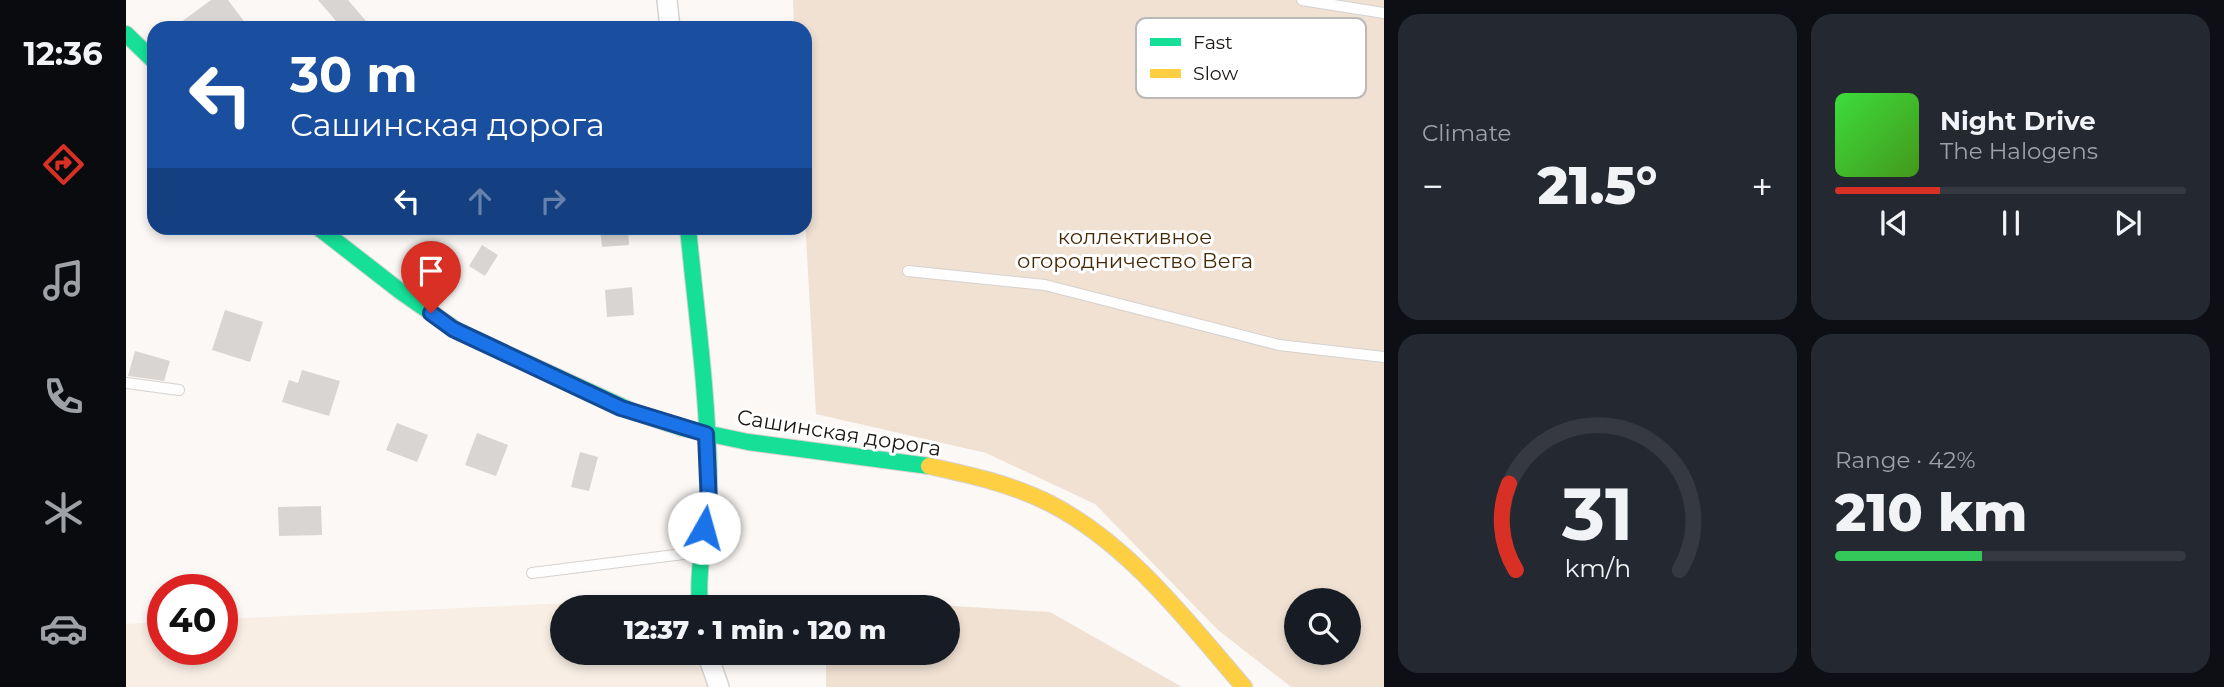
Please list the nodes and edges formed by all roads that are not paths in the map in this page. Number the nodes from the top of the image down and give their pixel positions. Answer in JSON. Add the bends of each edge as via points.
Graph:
{"nodes":[{"id":1,"x":667,"y":0,"type":"edge"},
{"id":2,"x":1302,"y":0,"type":"edge"},
{"id":3,"x":1384,"y":13,"type":"edge"},
{"id":4,"x":669,"y":21,"type":"edge"},
{"id":5,"x":126,"y":34,"type":"edge"},
{"id":6,"x":147,"y":54,"type":"edge"},
{"id":7,"x":327,"y":235,"type":"edge"},
{"id":8,"x":689,"y":235,"type":"edge"},
{"id":9,"x":908,"y":271,"type":"dead end"},
{"id":10,"x":1384,"y":357,"type":"edge"},
{"id":11,"x":126,"y":383,"type":"edge"},
{"id":12,"x":179,"y":390,"type":"dead end"},
{"id":13,"x":706,"y":434,"type":"junction"},
{"id":14,"x":700,"y":552,"type":"junction"},
{"id":15,"x":532,"y":573,"type":"dead end"},
{"id":16,"x":700,"y":595,"type":"edge"},
{"id":17,"x":711,"y":665,"type":"edge"},
{"id":18,"x":719,"y":687,"type":"edge"},
{"id":19,"x":1244,"y":687,"type":"edge"}],
"edges":[{"from":1,"to":4,"type":"street"},
{"from":2,"to":3,"type":"lane"},
{"from":5,"to":6,"type":"street"},
{"from":7,"to":13,"type":"street","name":"Сашинская дорога","via":[[453,329],[621,408]]},
{"from":8,"to":13,"type":"street"},
{"from":9,"to":10,"type":"lane","via":[[1045,285],[1279,345]]},
{"from":11,"to":12,"type":"lane"},
{"from":13,"to":14,"type":"street","via":[[709,504]]},
{"from":13,"to":19,"type":"street","name":"Сашинская дорога","via":[[989,480],[1050,504],[1110,541]]},
{"from":14,"to":15,"type":"lane"},
{"from":14,"to":16,"type":"street"},
{"from":17,"to":18,"type":"street"}]}
